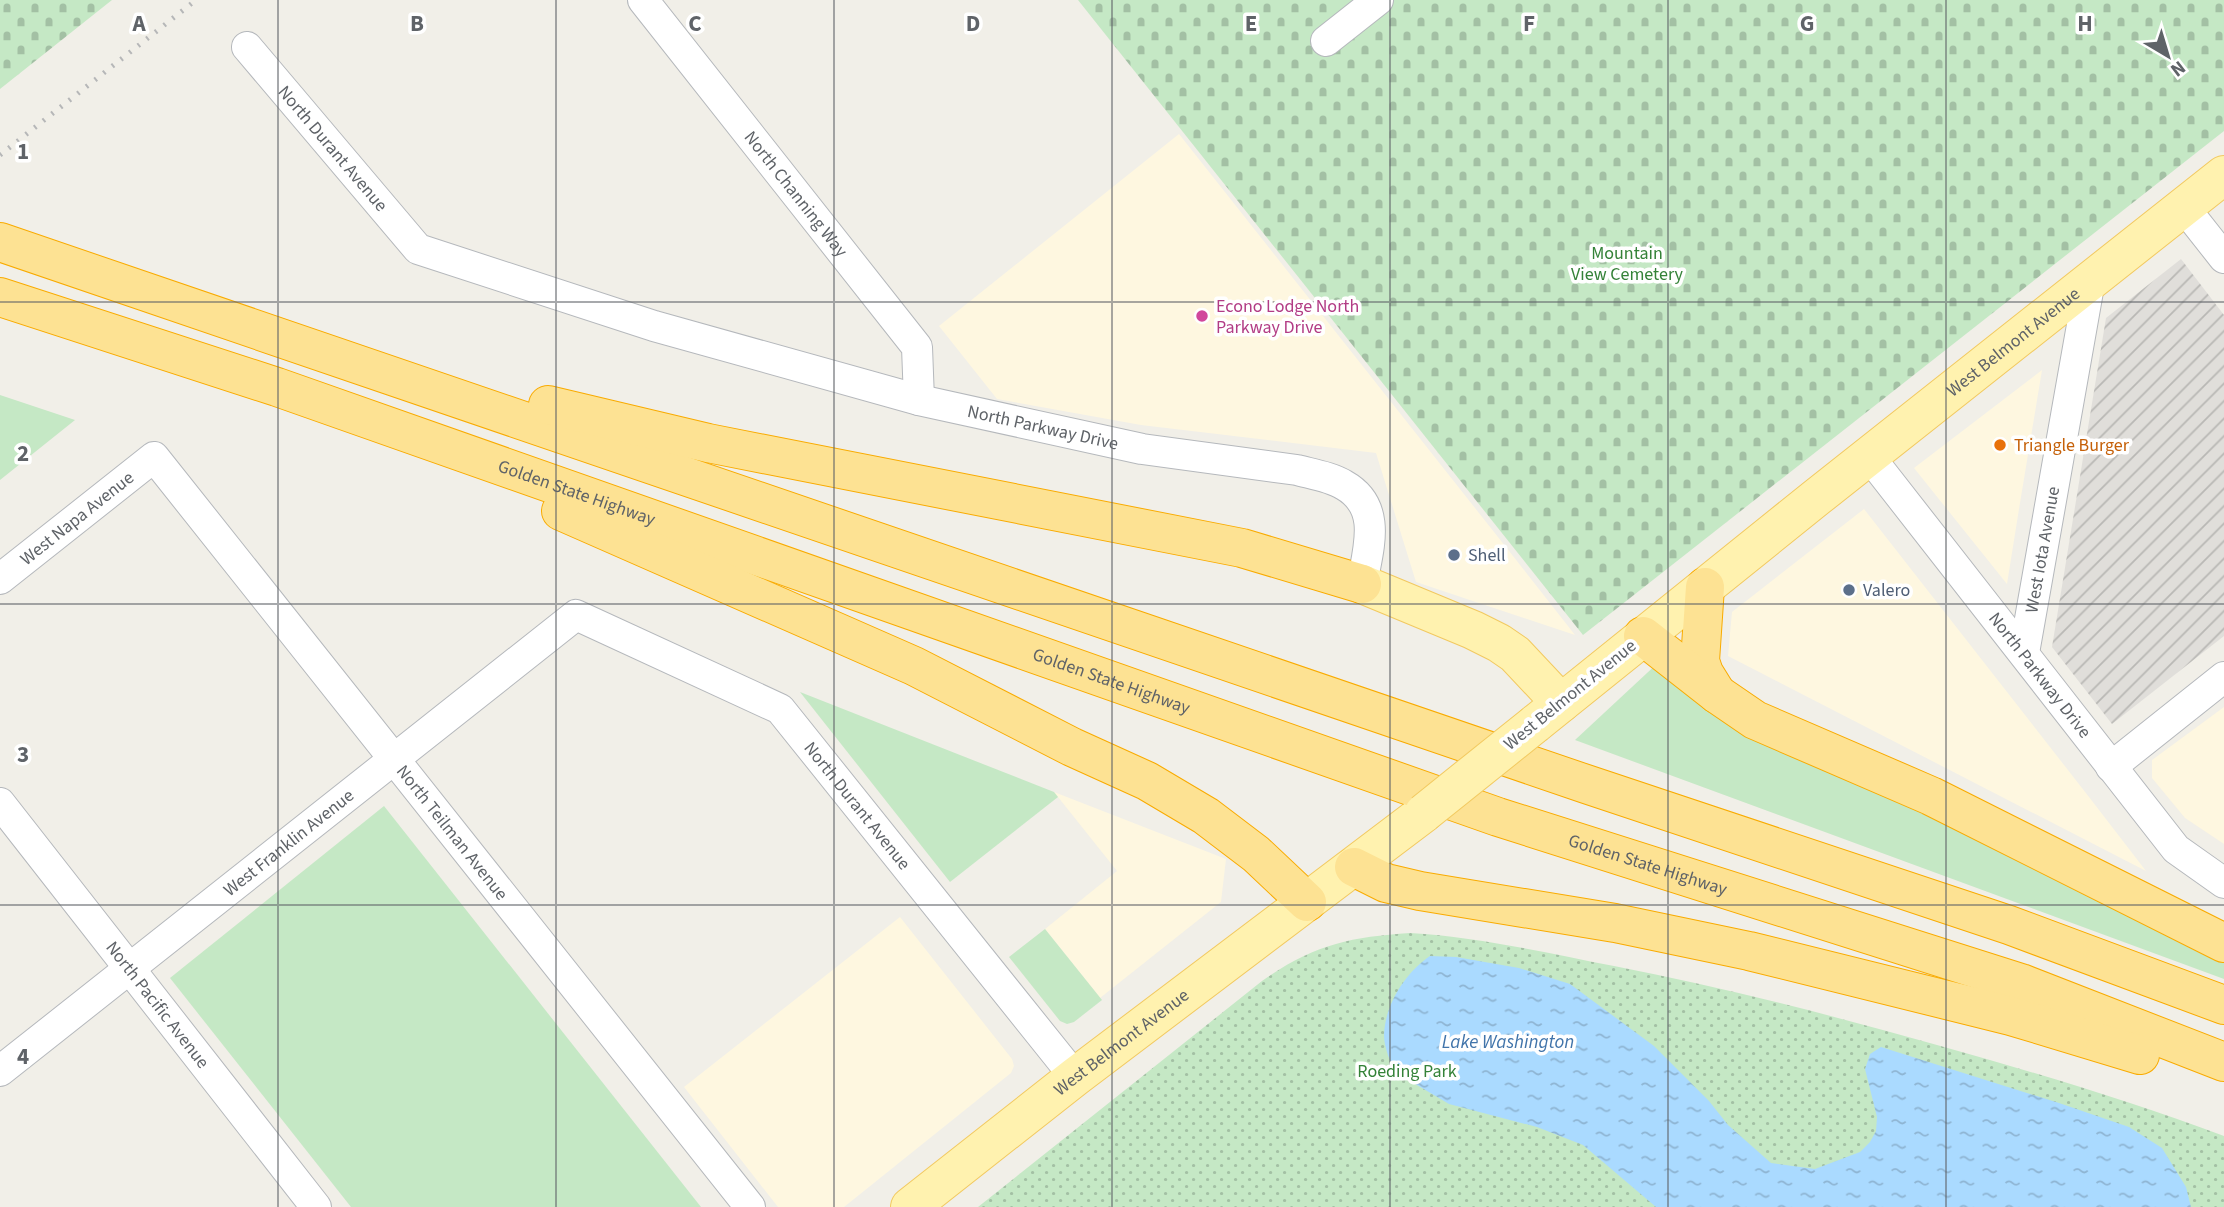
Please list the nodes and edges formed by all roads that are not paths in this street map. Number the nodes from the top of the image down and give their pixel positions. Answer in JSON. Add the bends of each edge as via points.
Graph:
{"nodes":[{"id":1,"x":643,"y":0,"type":"edge"},
{"id":2,"x":1378,"y":0,"type":"edge"},
{"id":3,"x":1326,"y":41,"type":"dead end"},
{"id":4,"x":247,"y":47,"type":"dead end"},
{"id":5,"x":2224,"y":175,"type":"edge"},
{"id":6,"x":2183,"y":206,"type":"junction"},
{"id":7,"x":0,"y":242,"type":"edge"},
{"id":8,"x":418,"y":249,"type":"joint"},
{"id":9,"x":2224,"y":258,"type":"edge"},
{"id":10,"x":2090,"y":280,"type":"junction"},
{"id":11,"x":0,"y":297,"type":"edge"},
{"id":12,"x":356,"y":362,"type":"junction"},
{"id":13,"x":277,"y":387,"type":"junction"},
{"id":14,"x":919,"y":400,"type":"junction"},
{"id":15,"x":1869,"y":456,"type":"junction"},
{"id":16,"x":155,"y":457,"type":"joint"},
{"id":17,"x":0,"y":579,"type":"edge"},
{"id":18,"x":1362,"y":584,"type":"junction"},
{"id":19,"x":1705,"y":587,"type":"junction"},
{"id":20,"x":576,"y":615,"type":"joint"},
{"id":21,"x":1643,"y":636,"type":"junction"},
{"id":22,"x":2024,"y":653,"type":"junction"},
{"id":23,"x":2224,"y":677,"type":"edge"},
{"id":24,"x":1717,"y":694,"type":"junction"},
{"id":25,"x":1548,"y":714,"type":"junction"},
{"id":26,"x":394,"y":759,"type":"junction"},
{"id":27,"x":2110,"y":767,"type":"junction"},
{"id":28,"x":0,"y":803,"type":"edge"},
{"id":29,"x":1354,"y":867,"type":"junction"},
{"id":30,"x":2224,"y":883,"type":"edge"},
{"id":31,"x":1307,"y":902,"type":"junction"},
{"id":32,"x":2224,"y":943,"type":"edge"},
{"id":33,"x":128,"y":969,"type":"junction"},
{"id":34,"x":2224,"y":1005,"type":"edge"},
{"id":35,"x":2224,"y":1062,"type":"edge"},
{"id":36,"x":0,"y":1071,"type":"edge"},
{"id":37,"x":1075,"y":1077,"type":"junction"},
{"id":38,"x":2224,"y":1077,"type":"edge"},
{"id":39,"x":316,"y":1207,"type":"edge"},
{"id":40,"x":750,"y":1207,"type":"edge"},
{"id":41,"x":909,"y":1207,"type":"edge"}],
"edges":[{"from":1,"to":14,"type":"street","name":"North Channing Way","via":[[917,347]]},
{"from":2,"to":3,"type":"street"},
{"from":4,"to":8,"type":"street","name":"North Durant Avenue"},
{"from":5,"to":6,"type":"main road","name":"West Belmont Avenue"},
{"from":6,"to":9,"type":"street"},
{"from":6,"to":10,"type":"main road","name":"West Belmont Avenue"},
{"from":7,"to":12,"type":"highway"},
{"from":8,"to":14,"type":"street","name":"North Parkway Drive","via":[[654,326]]},
{"from":10,"to":15,"type":"main road","name":"West Belmont Avenue"},
{"from":10,"to":22,"type":"street","name":"West Iota Avenue"},
{"from":11,"to":13,"type":"highway","name":"Golden State Highway"},
{"from":12,"to":18,"type":"highway","via":[[708,443],[1242,548]]},
{"from":12,"to":34,"type":"highway","via":[[2009,925]]},
{"from":13,"to":31,"type":"highway","via":[[914,666],[1147,781],[1206,816]]},
{"from":13,"to":35,"type":"highway","name":"Golden State Highway","via":[[1498,817],[2021,983]]},
{"from":14,"to":18,"type":"street","name":"North Parkway Drive","via":[[1142,449],[1297,470],[1345,485],[1363,503],[1370,521]]},
{"from":15,"to":19,"type":"main road","name":"West Belmont Avenue"},
{"from":15,"to":22,"type":"street","name":"North Parkway Drive"},
{"from":16,"to":17,"type":"street","name":"West Napa Avenue"},
{"from":16,"to":26,"type":"street","name":"North Teilman Avenue"},
{"from":18,"to":25,"type":"main road","via":[[1473,630],[1515,654]]},
{"from":19,"to":21,"type":"main road","name":"West Belmont Avenue"},
{"from":19,"to":24,"type":"highway","via":[[1700,661]]},
{"from":20,"to":26,"type":"street","name":"West Franklin Avenue"},
{"from":20,"to":37,"type":"street","name":"North Durant Avenue","via":[[780,709]]},
{"from":21,"to":24,"type":"highway"},
{"from":21,"to":25,"type":"main road","name":"West Belmont Avenue"},
{"from":22,"to":27,"type":"street","name":"North Parkway Drive"},
{"from":23,"to":27,"type":"street"},
{"from":24,"to":32,"type":"highway","via":[[1755,720],[1931,796]]},
{"from":25,"to":29,"type":"main road","name":"West Belmont Avenue","bridge":true},
{"from":26,"to":33,"type":"street","name":"West Franklin Avenue"},
{"from":26,"to":40,"type":"street","name":"North Teilman Avenue"},
{"from":27,"to":30,"type":"street","name":"North Parkway Drive","via":[[2176,849]]},
{"from":28,"to":33,"type":"street","name":"North Pacific Avenue"},
{"from":29,"to":31,"type":"main road","name":"West Belmont Avenue"},
{"from":29,"to":38,"type":"highway","via":[[1386,883],[1420,891],[1615,923],[1749,951],[2011,1016]]},
{"from":31,"to":37,"type":"main road","name":"West Belmont Avenue"},
{"from":33,"to":36,"type":"street","name":"West Franklin Avenue"},
{"from":33,"to":39,"type":"street","name":"North Pacific Avenue"},
{"from":37,"to":41,"type":"main road","name":"West Belmont Avenue"}]}
